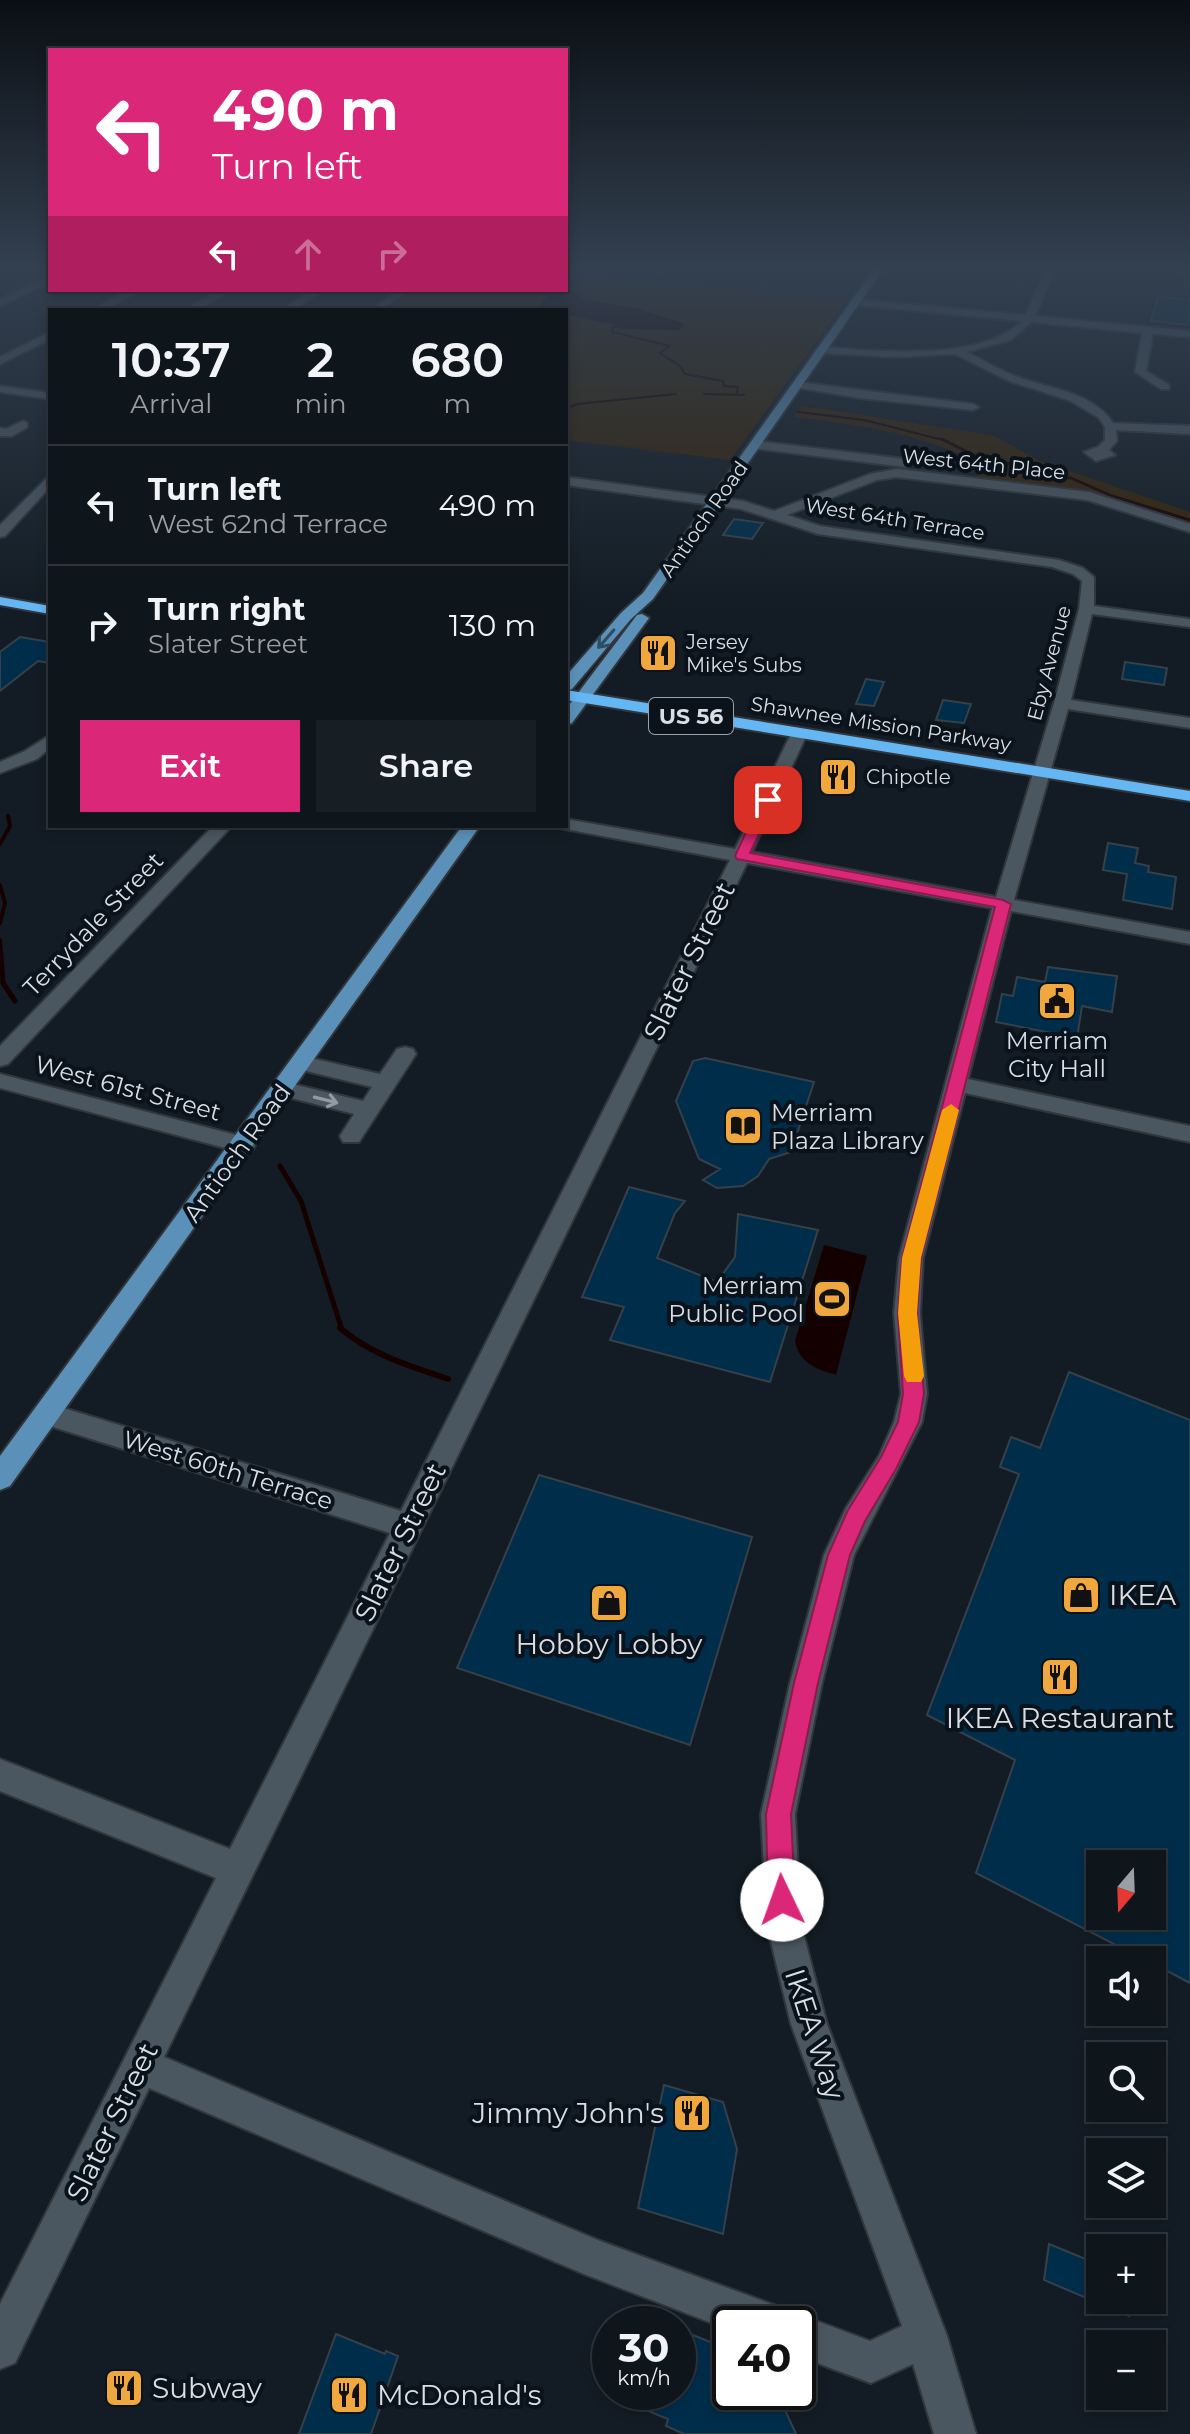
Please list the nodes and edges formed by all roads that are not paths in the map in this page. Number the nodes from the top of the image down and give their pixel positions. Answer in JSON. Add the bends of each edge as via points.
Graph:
{"nodes":[{"id":1,"x":803,"y":379,"type":"edge"},
{"id":2,"x":1013,"y":379,"type":"edge"},
{"id":3,"x":1151,"y":379,"type":"edge"},
{"id":4,"x":798,"y":385,"type":"junction"},
{"id":5,"x":1165,"y":387,"type":"dead end"},
{"id":6,"x":0,"y":389,"type":"edge"},
{"id":7,"x":48,"y":394,"type":"edge"},
{"id":8,"x":973,"y":407,"type":"dead end"},
{"id":9,"x":23,"y":425,"type":"dead end"},
{"id":10,"x":1111,"y":426,"type":"junction"},
{"id":11,"x":1190,"y":430,"type":"edge"},
{"id":12,"x":0,"y":432,"type":"edge"},
{"id":13,"x":756,"y":445,"type":"junction"},
{"id":14,"x":1102,"y":450,"type":"dead end"},
{"id":15,"x":923,"y":466,"type":"dead end"},
{"id":16,"x":48,"y":481,"type":"edge"},
{"id":17,"x":568,"y":481,"type":"edge"},
{"id":18,"x":715,"y":500,"type":"junction"},
{"id":19,"x":775,"y":515,"type":"junction"},
{"id":20,"x":1190,"y":528,"type":"edge"},
{"id":21,"x":0,"y":533,"type":"edge"},
{"id":22,"x":1078,"y":571,"type":"joint"},
{"id":23,"x":0,"y":592,"type":"edge"},
{"id":24,"x":648,"y":596,"type":"junction"},
{"id":25,"x":48,"y":600,"type":"edge"},
{"id":26,"x":0,"y":601,"type":"edge"},
{"id":27,"x":1086,"y":609,"type":"junction"},
{"id":28,"x":48,"y":610,"type":"edge"},
{"id":29,"x":1190,"y":623,"type":"edge"},
{"id":30,"x":568,"y":686,"type":"edge"},
{"id":31,"x":568,"y":688,"type":"edge"},
{"id":32,"x":588,"y":693,"type":"junction"},
{"id":33,"x":1062,"y":703,"type":"junction"},
{"id":34,"x":568,"y":718,"type":"edge"},
{"id":35,"x":1190,"y":723,"type":"edge"},
{"id":36,"x":799,"y":734,"type":"junction"},
{"id":37,"x":880,"y":734,"type":"junction"},
{"id":38,"x":48,"y":742,"type":"edge"},
{"id":39,"x":1042,"y":766,"type":"junction"},
{"id":40,"x":0,"y":768,"type":"edge"},
{"id":41,"x":1190,"y":784,"type":"edge"},
{"id":42,"x":1190,"y":796,"type":"edge"},
{"id":43,"x":568,"y":824,"type":"edge"},
{"id":44,"x":221,"y":828,"type":"edge"},
{"id":45,"x":470,"y":828,"type":"edge"},
{"id":46,"x":742,"y":856,"type":"junction"},
{"id":47,"x":1003,"y":904,"type":"junction"},
{"id":48,"x":1190,"y":938,"type":"edge"},
{"id":49,"x":405,"y":1054,"type":"dead end"},
{"id":50,"x":0,"y":1059,"type":"edge"},
{"id":51,"x":302,"y":1063,"type":"junction"},
{"id":52,"x":0,"y":1081,"type":"edge"},
{"id":53,"x":386,"y":1083,"type":"junction"},
{"id":54,"x":958,"y":1084,"type":"junction"},
{"id":55,"x":284,"y":1089,"type":"junction"},
{"id":56,"x":368,"y":1110,"type":"junction"},
{"id":57,"x":1190,"y":1134,"type":"edge"},
{"id":58,"x":351,"y":1136,"type":"dead end"},
{"id":59,"x":244,"y":1145,"type":"junction"},
{"id":60,"x":47,"y":1414,"type":"junction"},
{"id":61,"x":0,"y":1478,"type":"edge"},
{"id":62,"x":408,"y":1526,"type":"junction"},
{"id":63,"x":0,"y":1775,"type":"edge"},
{"id":64,"x":237,"y":1869,"type":"junction"},
{"id":65,"x":140,"y":2065,"type":"junction"},
{"id":66,"x":722,"y":2306,"type":"edge"},
{"id":67,"x":926,"y":2336,"type":"junction"},
{"id":68,"x":816,"y":2342,"type":"edge"},
{"id":69,"x":0,"y":2348,"type":"edge"},
{"id":70,"x":949,"y":2425,"type":"edge"}],
"edges":[{"from":1,"to":4,"type":"main road","name":"Antioch Road"},
{"from":2,"to":10,"type":"street","via":[[1086,404]]},
{"from":3,"to":5,"type":"street"},
{"from":4,"to":8,"type":"street"},
{"from":4,"to":13,"type":"main road","name":"Antioch Road"},
{"from":6,"to":7,"type":"street"},
{"from":9,"to":12,"type":"street"},
{"from":10,"to":11,"type":"street"},
{"from":10,"to":14,"type":"street","via":[[1111,441]]},
{"from":13,"to":15,"type":"street"},
{"from":13,"to":18,"type":"main road","name":"Antioch Road"},
{"from":16,"to":21,"type":"street"},
{"from":17,"to":18,"type":"street","name":"West 64th Terrace"},
{"from":18,"to":19,"type":"street","name":"West 64th Terrace"},
{"from":18,"to":24,"type":"main road","name":"Antioch Road"},
{"from":19,"to":20,"type":"street","name":"West 64th Place","via":[[897,473],[1089,496]]},
{"from":19,"to":22,"type":"street","name":"West 64th Terrace","via":[[818,530],[1036,560]]},
{"from":22,"to":27,"type":"street","name":"Eby Avenue","via":[[1089,580]]},
{"from":23,"to":25,"type":"highway"},
{"from":24,"to":30,"type":"main road","name":"Antioch Road","one_way":true},
{"from":24,"to":32,"type":"main road","name":"Antioch Road","via":[[642,618]]},
{"from":26,"to":28,"type":"highway"},
{"from":27,"to":29,"type":"street"},
{"from":27,"to":33,"type":"street","name":"Eby Avenue"},
{"from":31,"to":32,"type":"highway","name":"Shawnee Mission Parkway","number":"US 56"},
{"from":32,"to":34,"type":"main road","name":"Antioch Road"},
{"from":32,"to":36,"type":"highway","name":"Shawnee Mission Parkway","number":"US 56"},
{"from":32,"to":37,"type":"highway","name":"Shawnee Mission Parkway","number":"US 56"},
{"from":33,"to":35,"type":"street"},
{"from":33,"to":39,"type":"street","name":"Eby Avenue"},
{"from":36,"to":37,"type":"highway"},
{"from":36,"to":39,"type":"highway","name":"Shawnee Mission Parkway","number":"US 56"},
{"from":36,"to":46,"type":"street","name":"Slater Street"},
{"from":37,"to":39,"type":"highway","name":"Shawnee Mission Parkway","number":"US 56"},
{"from":38,"to":40,"type":"street"},
{"from":39,"to":41,"type":"highway","name":"Shawnee Mission Parkway","number":"US 56"},
{"from":39,"to":42,"type":"highway","name":"Shawnee Mission Parkway","number":"US 56"},
{"from":39,"to":47,"type":"street","name":"IKEA Way"},
{"from":43,"to":46,"type":"street"},
{"from":44,"to":50,"type":"street","name":"Terrydale Street"},
{"from":45,"to":51,"type":"main road","name":"Antioch Road"},
{"from":46,"to":47,"type":"street"},
{"from":46,"to":62,"type":"street","name":"Slater Street"},
{"from":47,"to":48,"type":"street"},
{"from":47,"to":54,"type":"street","name":"IKEA Way"},
{"from":49,"to":53,"type":"street"},
{"from":51,"to":53,"type":"street"},
{"from":51,"to":55,"type":"main road","name":"Antioch Road"},
{"from":52,"to":59,"type":"street","name":"West 61st Street"},
{"from":53,"to":56,"type":"street"},
{"from":54,"to":57,"type":"street"},
{"from":54,"to":67,"type":"street","name":"IKEA Way","via":[[911,1258],[907,1313],[914,1394],[908,1422],[839,1555],[778,1814],[784,1925],[796,1981]]},
{"from":55,"to":56,"type":"street","one_way":true},
{"from":55,"to":59,"type":"main road","name":"Antioch Road"},
{"from":56,"to":58,"type":"street"},
{"from":59,"to":60,"type":"main road","name":"Antioch Road"},
{"from":60,"to":61,"type":"main road","name":"Antioch Road"},
{"from":60,"to":62,"type":"street","name":"West 60th Terrace"},
{"from":62,"to":64,"type":"street","name":"Slater Street"},
{"from":63,"to":64,"type":"street"},
{"from":64,"to":65,"type":"street","name":"Slater Street"},
{"from":65,"to":66,"type":"street","via":[[598,2260]]},
{"from":65,"to":69,"type":"street","name":"Slater Street"},
{"from":67,"to":68,"type":"street","via":[[871,2362]]},
{"from":67,"to":70,"type":"street","name":"IKEA Way"}]}
